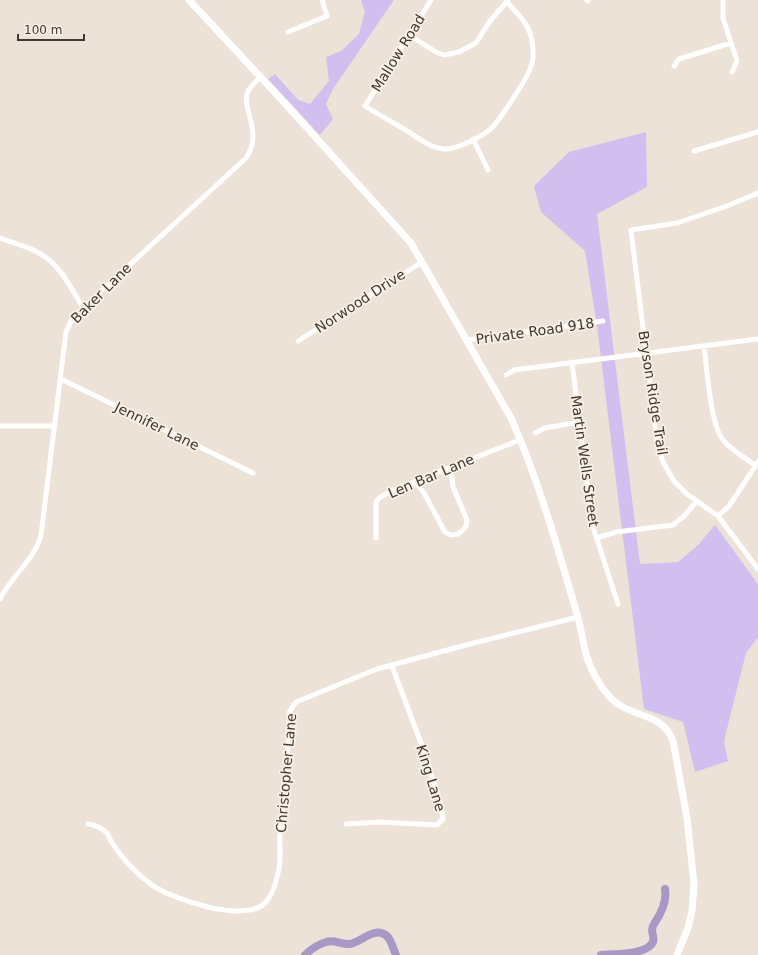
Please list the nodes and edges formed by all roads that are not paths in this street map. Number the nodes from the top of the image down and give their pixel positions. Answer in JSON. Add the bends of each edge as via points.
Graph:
{"nodes":[{"id":1,"x":189,"y":0,"type":"edge"},
{"id":2,"x":322,"y":0,"type":"edge"},
{"id":3,"x":431,"y":0,"type":"edge"},
{"id":4,"x":723,"y":0,"type":"edge"},
{"id":5,"x":507,"y":1,"type":"edge"},
{"id":6,"x":288,"y":32,"type":"dead end"},
{"id":7,"x":409,"y":35,"type":"junction"},
{"id":8,"x":731,"y":43,"type":"junction"},
{"id":9,"x":674,"y":66,"type":"dead end"},
{"id":10,"x":732,"y":72,"type":"dead end"},
{"id":11,"x":260,"y":77,"type":"junction"},
{"id":12,"x":758,"y":132,"type":"edge"},
{"id":13,"x":474,"y":139,"type":"junction"},
{"id":14,"x":694,"y":151,"type":"dead end"},
{"id":15,"x":488,"y":170,"type":"dead end"},
{"id":16,"x":758,"y":193,"type":"edge"},
{"id":17,"x":0,"y":238,"type":"edge"},
{"id":18,"x":422,"y":262,"type":"junction"},
{"id":19,"x":83,"y":308,"type":"junction"},
{"id":20,"x":603,"y":321,"type":"dead end"},
{"id":21,"x":758,"y":339,"type":"edge"},
{"id":22,"x":467,"y":340,"type":"junction"},
{"id":23,"x":298,"y":341,"type":"dead end"},
{"id":24,"x":704,"y":346,"type":"junction"},
{"id":25,"x":646,"y":353,"type":"junction"},
{"id":26,"x":572,"y":362,"type":"junction"},
{"id":27,"x":506,"y":375,"type":"dead end"},
{"id":28,"x":61,"y":379,"type":"junction"},
{"id":29,"x":580,"y":422,"type":"junction"},
{"id":30,"x":0,"y":426,"type":"edge"},
{"id":31,"x":55,"y":426,"type":"junction"},
{"id":32,"x":535,"y":433,"type":"dead end"},
{"id":33,"x":520,"y":440,"type":"junction"},
{"id":34,"x":757,"y":464,"type":"edge"},
{"id":35,"x":451,"y":467,"type":"junction"},
{"id":36,"x":253,"y":473,"type":"dead end"},
{"id":37,"x":415,"y":482,"type":"junction"},
{"id":38,"x":697,"y":501,"type":"junction"},
{"id":39,"x":718,"y":516,"type":"junction"},
{"id":40,"x":376,"y":538,"type":"dead end"},
{"id":41,"x":597,"y":538,"type":"junction"},
{"id":42,"x":758,"y":568,"type":"edge"},
{"id":43,"x":0,"y":600,"type":"edge"},
{"id":44,"x":618,"y":604,"type":"dead end"},
{"id":45,"x":578,"y":617,"type":"junction"},
{"id":46,"x":392,"y":666,"type":"junction"},
{"id":47,"x":88,"y":824,"type":"dead end"},
{"id":48,"x":346,"y":824,"type":"dead end"},
{"id":49,"x":677,"y":955,"type":"edge"}],
"edges":[{"from":1,"to":11,"type":"street"},
{"from":2,"to":6,"type":"street","via":[[327,16]]},
{"from":3,"to":7,"type":"street","name":"Mallow Road"},
{"from":4,"to":8,"type":"street","via":[[724,18]]},
{"from":5,"to":7,"type":"street","via":[[476,43],[459,52],[444,55]]},
{"from":5,"to":13,"type":"street","via":[[528,26],[533,61],[496,122],[488,132]]},
{"from":7,"to":13,"type":"street","name":"Mallow Road","via":[[364,106],[440,149],[456,148]]},
{"from":8,"to":9,"type":"street","via":[[679,59]]},
{"from":8,"to":10,"type":"street","via":[[737,61]]},
{"from":11,"to":18,"type":"street","via":[[401,231]]},
{"from":11,"to":19,"type":"street","name":"Baker Lane","via":[[247,95],[246,102],[254,136],[252,148],[246,158]]},
{"from":12,"to":14,"type":"street"},
{"from":13,"to":15,"type":"street"},
{"from":16,"to":25,"type":"street","name":"Bryson Ridge Trail","via":[[677,222],[630,230]]},
{"from":17,"to":19,"type":"street","via":[[30,249],[51,261],[63,275]]},
{"from":18,"to":22,"type":"street"},
{"from":18,"to":23,"type":"street","name":"Norwood Drive"},
{"from":19,"to":28,"type":"street","name":"Baker Lane","via":[[72,319],[67,329]]},
{"from":20,"to":22,"type":"street","name":"Private Road 918"},
{"from":21,"to":24,"type":"street"},
{"from":22,"to":33,"type":"street","via":[[511,418]]},
{"from":24,"to":25,"type":"street"},
{"from":24,"to":34,"type":"street","via":[[717,430],[723,441]]},
{"from":25,"to":26,"type":"street"},
{"from":25,"to":38,"type":"street","name":"Bryson Ridge Trail","via":[[657,442],[663,462],[674,481]]},
{"from":26,"to":27,"type":"street","via":[[514,370]]},
{"from":26,"to":29,"type":"street","name":"Martin Wells Street"},
{"from":28,"to":31,"type":"street","name":"Baker Lane"},
{"from":28,"to":36,"type":"street","name":"Jennifer Lane"},
{"from":29,"to":32,"type":"street","via":[[546,428]]},
{"from":29,"to":41,"type":"street","name":"Martin Wells Street","via":[[592,524]]},
{"from":30,"to":31,"type":"street"},
{"from":31,"to":43,"type":"street","name":"Baker Lane","via":[[39,543]]},
{"from":33,"to":35,"type":"street","name":"Len Bar Lane"},
{"from":33,"to":45,"type":"street","via":[[550,525]]},
{"from":34,"to":39,"type":"street","via":[[729,506]]},
{"from":35,"to":37,"type":"street","name":"Len Bar Lane"},
{"from":35,"to":37,"type":"street","via":[[453,487],[467,520],[466,526],[458,534],[451,535],[445,532],[424,493]]},
{"from":37,"to":40,"type":"street","name":"Len Bar Lane","via":[[379,498],[376,506]]},
{"from":38,"to":39,"type":"street","name":"Bryson Ridge Trail"},
{"from":38,"to":41,"type":"street","via":[[672,525],[616,532]]},
{"from":39,"to":42,"type":"street","name":"Bryson Ridge Trail"},
{"from":41,"to":44,"type":"street","name":"Martin Wells Street"},
{"from":45,"to":46,"type":"street","name":"Christopher Lane"},
{"from":45,"to":49,"type":"street","via":[[589,664],[606,692],[621,706],[660,723],[669,732],[673,741],[694,884],[688,928]]},
{"from":46,"to":47,"type":"street","name":"Christopher Lane","via":[[377,669],[298,701],[291,709],[279,842],[279,869],[271,895],[259,908],[247,911],[219,909],[197,904],[162,890],[137,872],[107,833],[96,825]]},
{"from":46,"to":48,"type":"street","name":"King Lane","via":[[422,746],[440,801],[443,819],[437,825],[379,822]]}]}
